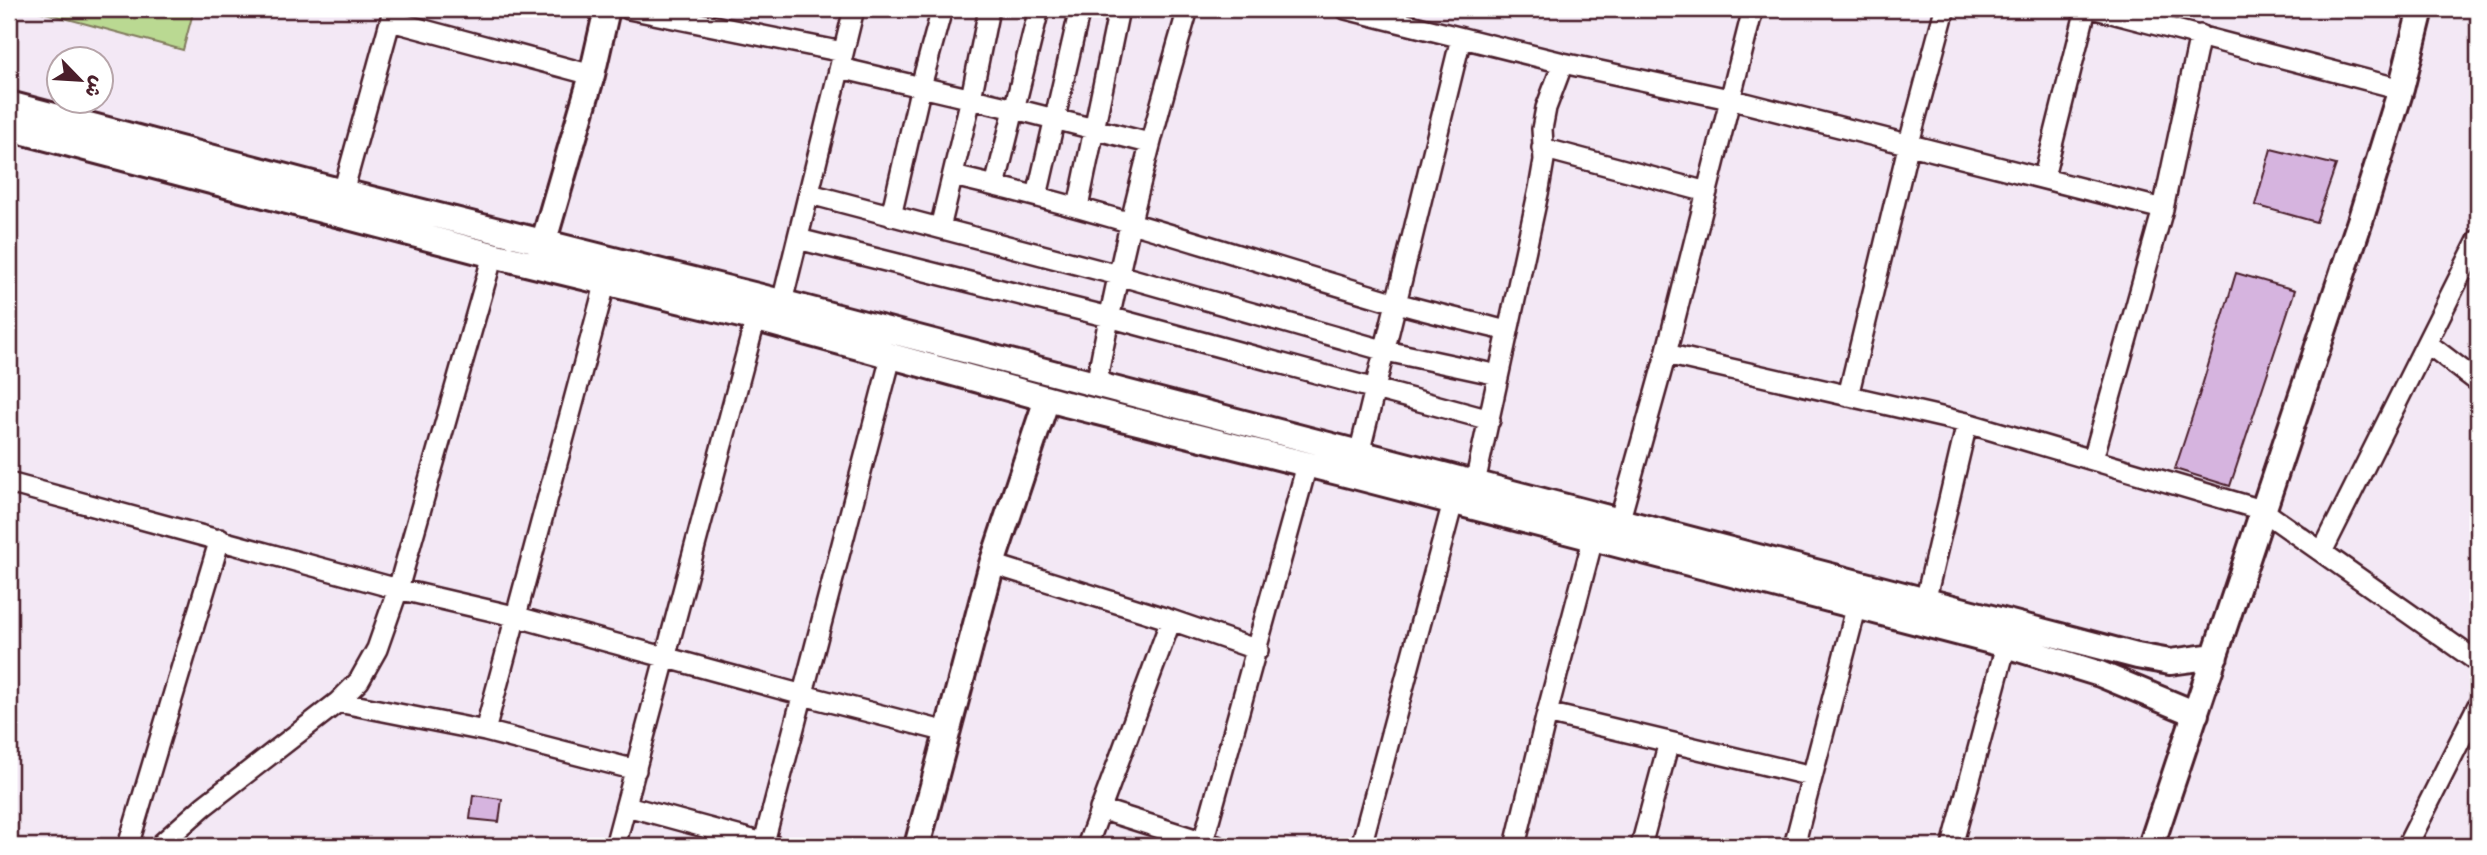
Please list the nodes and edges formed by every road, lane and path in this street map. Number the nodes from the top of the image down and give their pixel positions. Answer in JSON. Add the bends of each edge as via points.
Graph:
{"nodes":[{"id":1,"x":607,"y":9,"type":"edge"},
{"id":2,"x":629,"y":9,"type":"edge"},
{"id":3,"x":854,"y":9,"type":"edge"},
{"id":4,"x":943,"y":9,"type":"edge"},
{"id":5,"x":989,"y":9,"type":"edge"},
{"id":6,"x":1039,"y":9,"type":"edge"},
{"id":7,"x":1080,"y":9,"type":"edge"},
{"id":8,"x":1119,"y":9,"type":"edge"},
{"id":9,"x":1188,"y":9,"type":"edge"},
{"id":10,"x":1346,"y":9,"type":"edge"},
{"id":11,"x":1753,"y":9,"type":"edge"},
{"id":12,"x":1945,"y":9,"type":"edge"},
{"id":13,"x":2086,"y":9,"type":"edge"},
{"id":14,"x":2096,"y":9,"type":"edge"},
{"id":15,"x":2421,"y":9,"type":"edge"},
{"id":16,"x":392,"y":15,"type":"edge"},
{"id":17,"x":2200,"y":35,"type":"junction"},
{"id":18,"x":1461,"y":38,"type":"junction"},
{"id":19,"x":842,"y":60,"type":"junction"},
{"id":20,"x":1563,"y":63,"type":"junction"},
{"id":21,"x":593,"y":75,"type":"junction"},
{"id":22,"x":921,"y":86,"type":"junction"},
{"id":23,"x":2400,"y":89,"type":"junction"},
{"id":24,"x":971,"y":99,"type":"junction"},
{"id":25,"x":1729,"y":99,"type":"junction"},
{"id":26,"x":9,"y":104,"type":"edge"},
{"id":27,"x":1015,"y":109,"type":"junction"},
{"id":28,"x":1055,"y":120,"type":"junction"},
{"id":29,"x":9,"y":128,"type":"edge"},
{"id":30,"x":1093,"y":130,"type":"junction"},
{"id":31,"x":1149,"y":143,"type":"junction"},
{"id":32,"x":1909,"y":143,"type":"junction"},
{"id":33,"x":1542,"y":148,"type":"junction"},
{"id":34,"x":953,"y":176,"type":"junction"},
{"id":35,"x":2043,"y":177,"type":"junction"},
{"id":36,"x":995,"y":186,"type":"junction"},
{"id":37,"x":343,"y":192,"type":"junction"},
{"id":38,"x":1707,"y":192,"type":"junction"},
{"id":39,"x":810,"y":194,"type":"junction"},
{"id":40,"x":1037,"y":196,"type":"junction"},
{"id":41,"x":1078,"y":207,"type":"junction"},
{"id":42,"x":2163,"y":209,"type":"junction"},
{"id":43,"x":891,"y":216,"type":"junction"},
{"id":44,"x":1130,"y":221,"type":"junction"},
{"id":45,"x":940,"y":228,"type":"junction"},
{"id":46,"x":798,"y":239,"type":"junction"},
{"id":47,"x":2478,"y":240,"type":"edge"},
{"id":48,"x":540,"y":253,"type":"junction"},
{"id":49,"x":493,"y":255,"type":"junction"},
{"id":50,"x":1118,"y":275,"type":"junction"},
{"id":51,"x":606,"y":281,"type":"junction"},
{"id":52,"x":1396,"y":302,"type":"junction"},
{"id":53,"x":767,"y":306,"type":"junction"},
{"id":54,"x":1109,"y":317,"type":"junction"},
{"id":55,"x":1507,"y":331,"type":"junction"},
{"id":56,"x":2427,"y":343,"type":"junction"},
{"id":57,"x":1386,"y":351,"type":"junction"},
{"id":58,"x":1666,"y":355,"type":"junction"},
{"id":59,"x":891,"y":357,"type":"junction"},
{"id":60,"x":1498,"y":375,"type":"junction"},
{"id":61,"x":1085,"y":382,"type":"junction"},
{"id":62,"x":2478,"y":382,"type":"edge"},
{"id":63,"x":1376,"y":390,"type":"junction"},
{"id":64,"x":1848,"y":396,"type":"junction"},
{"id":65,"x":1056,"y":401,"type":"junction"},
{"id":66,"x":1490,"y":420,"type":"junction"},
{"id":67,"x":1967,"y":424,"type":"junction"},
{"id":68,"x":1359,"y":454,"type":"junction"},
{"id":69,"x":2093,"y":459,"type":"junction"},
{"id":70,"x":1307,"y":465,"type":"junction"},
{"id":71,"x":1475,"y":483,"type":"junction"},
{"id":72,"x":9,"y":485,"type":"edge"},
{"id":73,"x":1452,"y":502,"type":"junction"},
{"id":74,"x":2262,"y":510,"type":"junction"},
{"id":75,"x":1608,"y":534,"type":"junction"},
{"id":76,"x":220,"y":540,"type":"junction"},
{"id":77,"x":2322,"y":552,"type":"junction"},
{"id":78,"x":992,"y":564,"type":"junction"},
{"id":79,"x":398,"y":589,"type":"junction"},
{"id":80,"x":1925,"y":602,"type":"junction"},
{"id":81,"x":1857,"y":605,"type":"junction"},
{"id":82,"x":514,"y":616,"type":"junction"},
{"id":83,"x":1171,"y":620,"type":"junction"},
{"id":84,"x":2006,"y":645,"type":"junction"},
{"id":85,"x":1258,"y":650,"type":"junction"},
{"id":86,"x":2215,"y":656,"type":"junction"},
{"id":87,"x":666,"y":657,"type":"junction"},
{"id":88,"x":2478,"y":662,"type":"edge"},
{"id":89,"x":803,"y":695,"type":"junction"},
{"id":90,"x":338,"y":702,"type":"junction"},
{"id":91,"x":2478,"y":705,"type":"edge"},
{"id":92,"x":1547,"y":713,"type":"junction"},
{"id":93,"x":2196,"y":714,"type":"junction"},
{"id":94,"x":485,"y":731,"type":"junction"},
{"id":95,"x":947,"y":732,"type":"junction"},
{"id":96,"x":1669,"y":742,"type":"junction"},
{"id":97,"x":636,"y":770,"type":"junction"},
{"id":98,"x":1812,"y":776,"type":"junction"},
{"id":99,"x":627,"y":806,"type":"junction"},
{"id":100,"x":1100,"y":809,"type":"junction"},
{"id":101,"x":1210,"y":844,"type":"edge"},
{"id":102,"x":767,"y":845,"type":"edge"},
{"id":103,"x":128,"y":846,"type":"edge"},
{"id":104,"x":159,"y":846,"type":"edge"},
{"id":105,"x":615,"y":846,"type":"edge"},
{"id":106,"x":917,"y":846,"type":"edge"},
{"id":107,"x":1087,"y":846,"type":"edge"},
{"id":108,"x":1361,"y":846,"type":"edge"},
{"id":109,"x":1514,"y":846,"type":"edge"},
{"id":110,"x":1641,"y":846,"type":"edge"},
{"id":111,"x":1794,"y":846,"type":"edge"},
{"id":112,"x":1952,"y":846,"type":"edge"},
{"id":113,"x":2151,"y":846,"type":"edge"},
{"id":114,"x":2407,"y":846,"type":"edge"}],
"edges":[{"from":1,"to":21,"type":"street"},
{"from":2,"to":19,"type":"street"},
{"from":3,"to":19,"type":"street"},
{"from":4,"to":22,"type":"street"},
{"from":5,"to":24,"type":"street"},
{"from":6,"to":27,"type":"street"},
{"from":7,"to":28,"type":"street"},
{"from":8,"to":30,"type":"street"},
{"from":9,"to":31,"type":"street"},
{"from":10,"to":18,"type":"street"},
{"from":11,"to":25,"type":"street"},
{"from":12,"to":32,"type":"street"},
{"from":13,"to":35,"type":"street"},
{"from":14,"to":17,"type":"street"},
{"from":15,"to":23,"type":"street"},
{"from":16,"to":21,"type":"street"},
{"from":16,"to":37,"type":"street"},
{"from":17,"to":23,"type":"street"},
{"from":17,"to":42,"type":"street"},
{"from":18,"to":20,"type":"street"},
{"from":18,"to":52,"type":"street"},
{"from":19,"to":22,"type":"street"},
{"from":19,"to":39,"type":"street"},
{"from":20,"to":25,"type":"street"},
{"from":20,"to":33,"type":"street","via":[[1546,108]]},
{"from":21,"to":48,"type":"street"},
{"from":22,"to":24,"type":"street"},
{"from":22,"to":43,"type":"street"},
{"from":23,"to":74,"type":"street"},
{"from":24,"to":27,"type":"street"},
{"from":24,"to":34,"type":"street"},
{"from":25,"to":32,"type":"street"},
{"from":25,"to":38,"type":"street"},
{"from":26,"to":37,"type":"street"},
{"from":27,"to":28,"type":"street"},
{"from":27,"to":36,"type":"street"},
{"from":28,"to":30,"type":"street"},
{"from":28,"to":40,"type":"street"},
{"from":29,"to":49,"type":"street"},
{"from":30,"to":31,"type":"street"},
{"from":30,"to":41,"type":"street"},
{"from":31,"to":44,"type":"street"},
{"from":32,"to":35,"type":"street"},
{"from":32,"to":64,"type":"street"},
{"from":33,"to":38,"type":"street"},
{"from":33,"to":55,"type":"street","via":[[1539,190]]},
{"from":34,"to":36,"type":"street"},
{"from":34,"to":45,"type":"street"},
{"from":35,"to":42,"type":"street"},
{"from":36,"to":40,"type":"street"},
{"from":37,"to":48,"type":"street"},
{"from":38,"to":58,"type":"street"},
{"from":39,"to":43,"type":"street"},
{"from":39,"to":46,"type":"street"},
{"from":40,"to":41,"type":"street"},
{"from":41,"to":44,"type":"street"},
{"from":42,"to":69,"type":"street"},
{"from":43,"to":45,"type":"street"},
{"from":44,"to":50,"type":"street"},
{"from":44,"to":52,"type":"street"},
{"from":45,"to":50,"type":"street"},
{"from":46,"to":53,"type":"street"},
{"from":46,"to":54,"type":"street"},
{"from":47,"to":56,"type":"street"},
{"from":48,"to":49,"type":"street"},
{"from":48,"to":51,"type":"street"},
{"from":48,"to":53,"type":"street"},
{"from":49,"to":79,"type":"street"},
{"from":50,"to":54,"type":"street"},
{"from":50,"to":57,"type":"street"},
{"from":51,"to":53,"type":"street"},
{"from":51,"to":82,"type":"street"},
{"from":52,"to":55,"type":"street"},
{"from":52,"to":57,"type":"street"},
{"from":53,"to":59,"type":"street"},
{"from":53,"to":61,"type":"street"},
{"from":53,"to":87,"type":"street"},
{"from":54,"to":61,"type":"street"},
{"from":54,"to":63,"type":"street"},
{"from":55,"to":60,"type":"street"},
{"from":56,"to":62,"type":"street"},
{"from":56,"to":77,"type":"street"},
{"from":57,"to":60,"type":"street"},
{"from":57,"to":63,"type":"street"},
{"from":58,"to":64,"type":"street"},
{"from":58,"to":75,"type":"street"},
{"from":59,"to":65,"type":"street"},
{"from":59,"to":89,"type":"street"},
{"from":60,"to":66,"type":"street"},
{"from":61,"to":65,"type":"street"},
{"from":61,"to":68,"type":"street"},
{"from":63,"to":66,"type":"street"},
{"from":63,"to":68,"type":"street"},
{"from":64,"to":67,"type":"street"},
{"from":65,"to":70,"type":"street"},
{"from":65,"to":78,"type":"street"},
{"from":66,"to":71,"type":"street"},
{"from":67,"to":69,"type":"street"},
{"from":67,"to":80,"type":"street"},
{"from":68,"to":71,"type":"street"},
{"from":69,"to":74,"type":"street"},
{"from":70,"to":73,"type":"street"},
{"from":70,"to":85,"type":"street"},
{"from":71,"to":75,"type":"street"},
{"from":72,"to":76,"type":"street"},
{"from":73,"to":75,"type":"street"},
{"from":73,"to":108,"type":"street"},
{"from":74,"to":77,"type":"street"},
{"from":74,"to":86,"type":"street"},
{"from":75,"to":80,"type":"street"},
{"from":75,"to":81,"type":"street"},
{"from":75,"to":92,"type":"street"},
{"from":76,"to":79,"type":"street"},
{"from":76,"to":103,"type":"street"},
{"from":77,"to":88,"type":"street"},
{"from":78,"to":83,"type":"street"},
{"from":78,"to":95,"type":"street"},
{"from":79,"to":82,"type":"street"},
{"from":79,"to":90,"type":"street","via":[[377,649],[359,681]]},
{"from":80,"to":86,"type":"street","via":[[2157,660]]},
{"from":81,"to":84,"type":"street"},
{"from":81,"to":98,"type":"street"},
{"from":82,"to":87,"type":"street"},
{"from":82,"to":94,"type":"street"},
{"from":83,"to":85,"type":"street"},
{"from":83,"to":100,"type":"street"},
{"from":84,"to":93,"type":"street","via":[[2100,674]]},
{"from":84,"to":112,"type":"street"},
{"from":85,"to":101,"type":"street"},
{"from":86,"to":93,"type":"street"},
{"from":87,"to":89,"type":"street"},
{"from":87,"to":97,"type":"street"},
{"from":89,"to":95,"type":"street"},
{"from":89,"to":102,"type":"street"},
{"from":90,"to":94,"type":"street"},
{"from":90,"to":104,"type":"street"},
{"from":91,"to":114,"type":"street"},
{"from":92,"to":96,"type":"street"},
{"from":92,"to":109,"type":"street"},
{"from":93,"to":113,"type":"street"},
{"from":94,"to":97,"type":"street"},
{"from":95,"to":106,"type":"street"},
{"from":96,"to":98,"type":"street"},
{"from":96,"to":110,"type":"street"},
{"from":97,"to":99,"type":"street"},
{"from":98,"to":111,"type":"street"},
{"from":99,"to":102,"type":"street"},
{"from":99,"to":105,"type":"street"},
{"from":100,"to":101,"type":"street"},
{"from":100,"to":107,"type":"street"}]}
